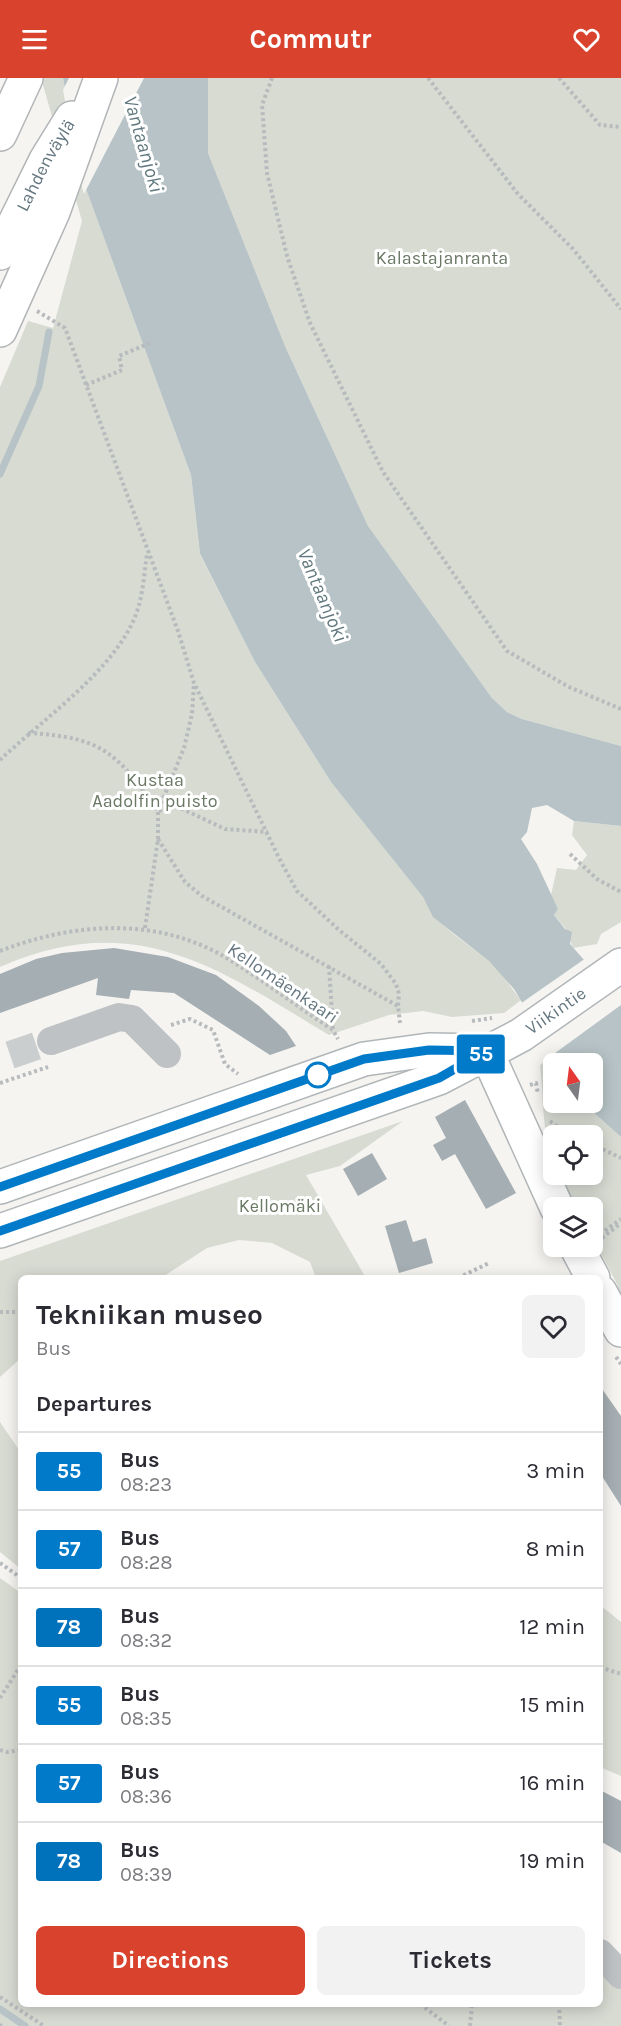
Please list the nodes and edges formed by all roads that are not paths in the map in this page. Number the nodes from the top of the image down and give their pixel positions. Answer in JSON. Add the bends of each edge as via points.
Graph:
{"nodes":[{"id":1,"x":25,"y":78,"type":"edge"},
{"id":2,"x":96,"y":78,"type":"edge"},
{"id":3,"x":101,"y":78,"type":"edge"},
{"id":4,"x":0,"y":115,"type":"edge"},
{"id":5,"x":0,"y":134,"type":"edge"},
{"id":6,"x":0,"y":253,"type":"edge"},
{"id":7,"x":0,"y":330,"type":"edge"},
{"id":8,"x":618,"y":967,"type":"edge"},
{"id":9,"x":51,"y":1041,"type":"tunnel mouth"},
{"id":10,"x":486,"y":1051,"type":"junction"},
{"id":11,"x":167,"y":1054,"type":"dead end"},
{"id":12,"x":0,"y":1187,"type":"edge"},
{"id":13,"x":552,"y":1197,"type":"edge"},
{"id":14,"x":0,"y":1232,"type":"edge"},
{"id":15,"x":582,"y":1257,"type":"edge"},
{"id":16,"x":591,"y":1275,"type":"edge"},
{"id":17,"x":603,"y":1297,"type":"edge"},
{"id":18,"x":621,"y":1330,"type":"edge"},
{"id":19,"x":603,"y":1956,"type":"edge"},
{"id":20,"x":621,"y":1975,"type":"edge"}],
"edges":[{"from":1,"to":4,"type":"main road"},
{"from":1,"to":5,"type":"main road"},
{"from":2,"to":6,"type":"main road","name":"Lahdenväylä","via":[[46,160]]},
{"from":3,"to":7,"type":"main road","via":[[53,212]]},
{"from":8,"to":10,"type":"main road","name":"Viikintie","via":[[532,1027]]},
{"from":9,"to":11,"type":"street","via":[[125,1017],[132,1019]]},
{"from":10,"to":12,"type":"main road","via":[[429,1050],[364,1059]]},
{"from":10,"to":13,"type":"main road"},
{"from":10,"to":14,"type":"main road","name":"Viikintie","via":[[439,1078]]},
{"from":15,"to":16,"type":"main road"},
{"from":17,"to":18,"type":"main road"},
{"from":19,"to":20,"type":"street"}]}
